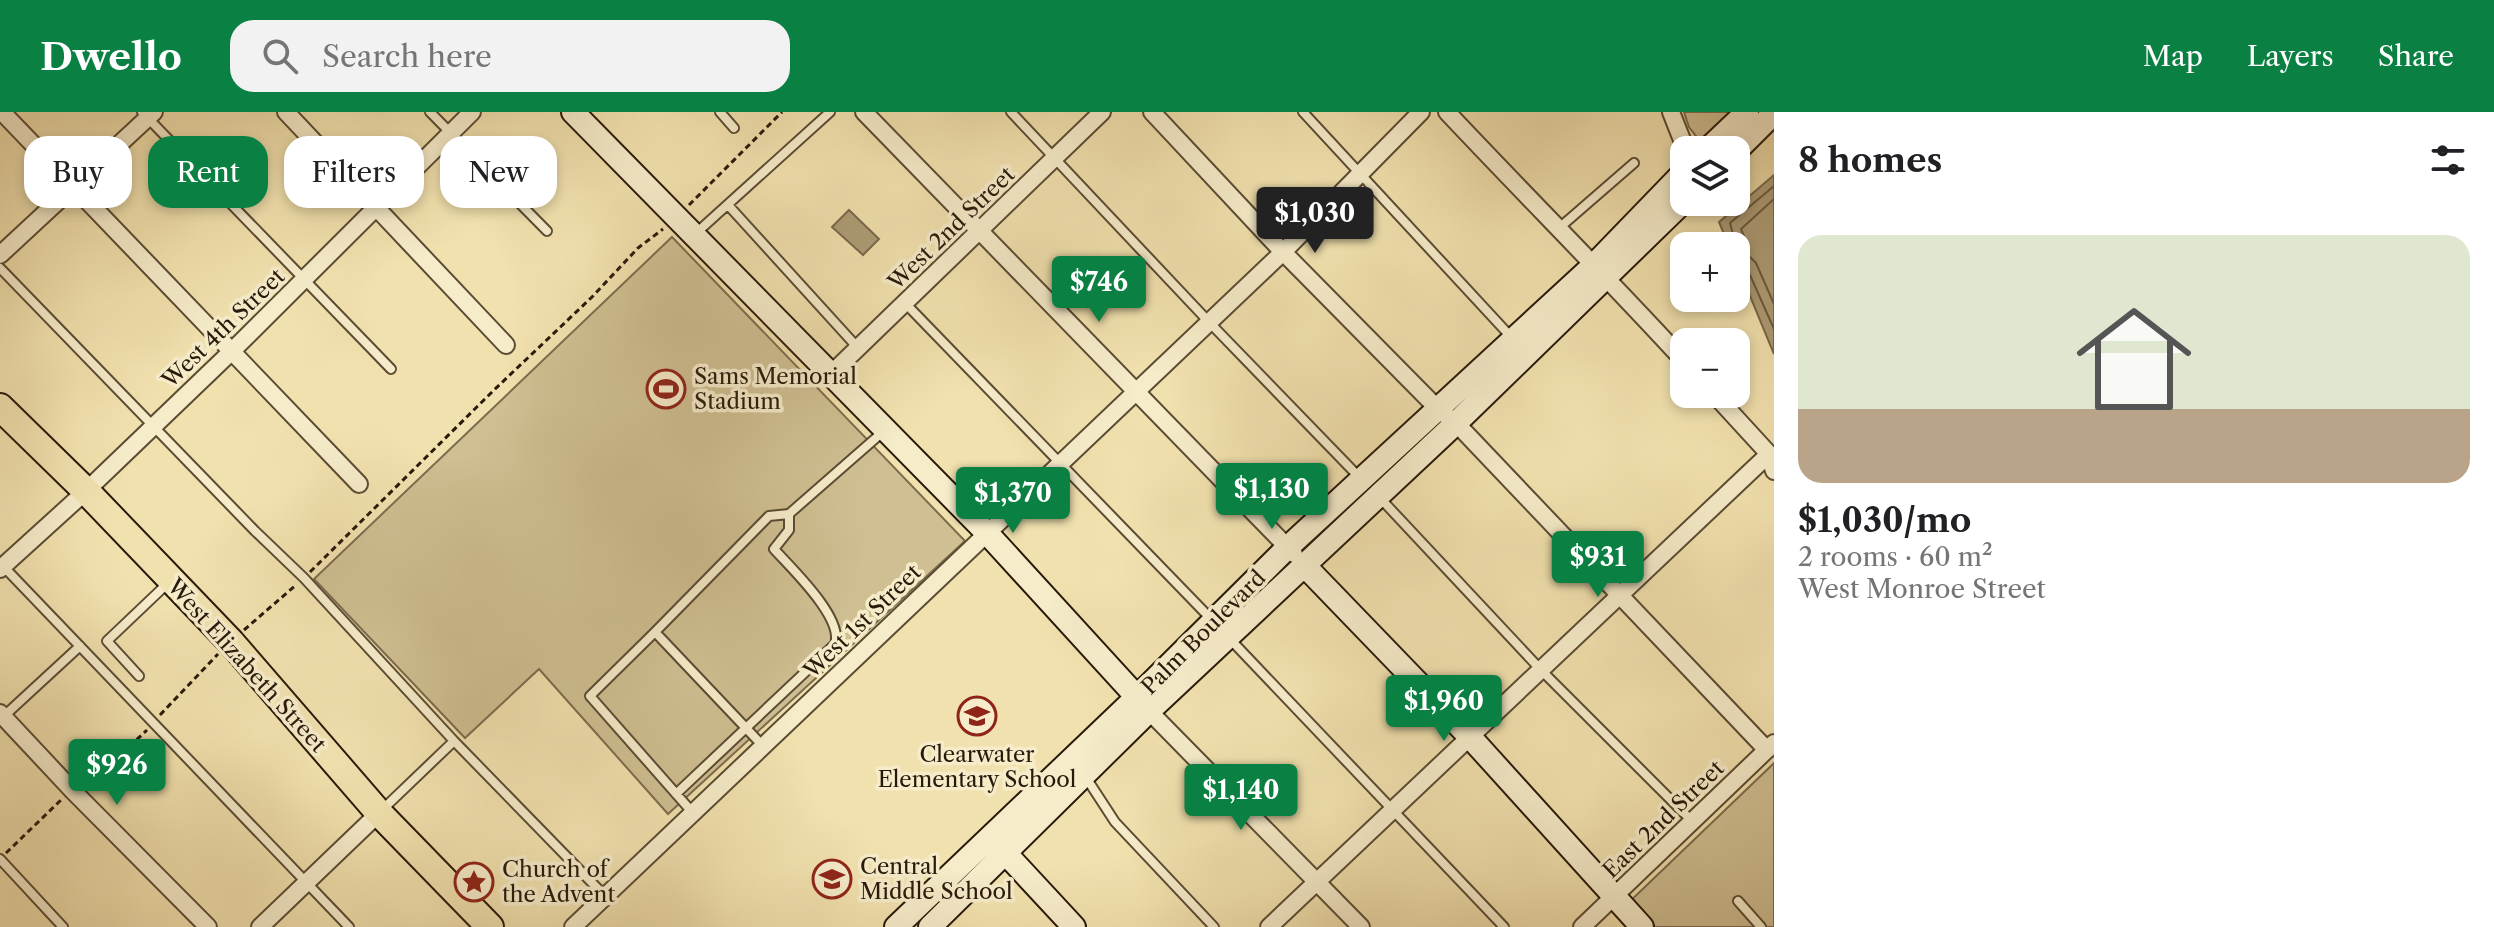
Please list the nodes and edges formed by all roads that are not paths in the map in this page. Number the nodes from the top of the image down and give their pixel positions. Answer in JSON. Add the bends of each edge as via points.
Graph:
{"nodes":[{"id":1,"x":2,"y":112,"type":"edge"},
{"id":2,"x":286,"y":112,"type":"edge"},
{"id":3,"x":430,"y":112,"type":"edge"},
{"id":4,"x":472,"y":112,"type":"edge"},
{"id":5,"x":573,"y":112,"type":"edge"},
{"id":6,"x":720,"y":112,"type":"edge"},
{"id":7,"x":830,"y":112,"type":"edge"},
{"id":8,"x":864,"y":112,"type":"edge"},
{"id":9,"x":1011,"y":112,"type":"edge"},
{"id":10,"x":1102,"y":112,"type":"edge"},
{"id":11,"x":1152,"y":112,"type":"edge"},
{"id":12,"x":1303,"y":112,"type":"edge"},
{"id":13,"x":1421,"y":112,"type":"edge"},
{"id":14,"x":1447,"y":112,"type":"edge"},
{"id":15,"x":1671,"y":112,"type":"edge"},
{"id":16,"x":1747,"y":112,"type":"edge"},
{"id":17,"x":1774,"y":113,"type":"edge"},
{"id":18,"x":148,"y":114,"type":"edge"},
{"id":19,"x":734,"y":128,"type":"dead end"},
{"id":20,"x":450,"y":133,"type":"junction"},
{"id":21,"x":26,"y":136,"type":"edge"},
{"id":22,"x":126,"y":136,"type":"edge"},
{"id":23,"x":309,"y":136,"type":"edge"},
{"id":24,"x":1680,"y":136,"type":"edge"},
{"id":25,"x":1722,"y":136,"type":"edge"},
{"id":26,"x":1750,"y":137,"type":"edge"},
{"id":27,"x":1055,"y":158,"type":"junction"},
{"id":28,"x":424,"y":159,"type":"edge"},
{"id":29,"x":1634,"y":163,"type":"dead end"},
{"id":30,"x":1361,"y":173,"type":"junction"},
{"id":31,"x":1670,"y":188,"type":"edge"},
{"id":32,"x":728,"y":205,"type":"junction"},
{"id":33,"x":51,"y":208,"type":"edge"},
{"id":34,"x":96,"y":208,"type":"edge"},
{"id":35,"x":376,"y":208,"type":"edge"},
{"id":36,"x":378,"y":208,"type":"edge"},
{"id":37,"x":1670,"y":212,"type":"edge"},
{"id":38,"x":1558,"y":230,"type":"junction"},
{"id":39,"x":547,"y":231,"type":"dead end"},
{"id":40,"x":979,"y":232,"type":"junction"},
{"id":41,"x":693,"y":236,"type":"junction"},
{"id":42,"x":1283,"y":252,"type":"junction"},
{"id":43,"x":0,"y":255,"type":"edge"},
{"id":44,"x":0,"y":268,"type":"edge"},
{"id":45,"x":1600,"y":270,"type":"junction"},
{"id":46,"x":305,"y":279,"type":"junction"},
{"id":47,"x":905,"y":303,"type":"junction"},
{"id":48,"x":1209,"y":322,"type":"junction"},
{"id":49,"x":1514,"y":340,"type":"junction"},
{"id":50,"x":506,"y":345,"type":"dead end"},
{"id":51,"x":1670,"y":346,"type":"edge"},
{"id":52,"x":858,"y":348,"type":"junction"},
{"id":53,"x":232,"y":351,"type":"junction"},
{"id":54,"x":391,"y":369,"type":"dead end"},
{"id":55,"x":831,"y":374,"type":"junction"},
{"id":56,"x":1137,"y":391,"type":"junction"},
{"id":57,"x":0,"y":407,"type":"edge"},
{"id":58,"x":1727,"y":408,"type":"edge"},
{"id":59,"x":1447,"y":417,"type":"junction"},
{"id":60,"x":155,"y":426,"type":"junction"},
{"id":61,"x":885,"y":430,"type":"junction"},
{"id":62,"x":1769,"y":454,"type":"junction"},
{"id":63,"x":1060,"y":463,"type":"junction"},
{"id":64,"x":1774,"y":471,"type":"edge"},
{"id":65,"x":359,"y":484,"type":"dead end"},
{"id":66,"x":1370,"y":488,"type":"junction"},
{"id":67,"x":86,"y":491,"type":"junction"},
{"id":68,"x":789,"y":514,"type":"junction"},
{"id":69,"x":987,"y":533,"type":"junction"},
{"id":70,"x":1295,"y":556,"type":"junction"},
{"id":71,"x":1,"y":566,"type":"edge"},
{"id":72,"x":171,"y":580,"type":"junction"},
{"id":73,"x":1621,"y":595,"type":"junction"},
{"id":74,"x":1220,"y":629,"type":"junction"},
{"id":75,"x":655,"y":632,"type":"junction"},
{"id":76,"x":80,"y":646,"type":"junction"},
{"id":77,"x":1541,"y":670,"type":"junction"},
{"id":78,"x":139,"y":676,"type":"dead end"},
{"id":79,"x":1144,"y":704,"type":"junction"},
{"id":80,"x":2,"y":715,"type":"edge"},
{"id":81,"x":745,"y":727,"type":"junction"},
{"id":82,"x":1470,"y":737,"type":"junction"},
{"id":83,"x":454,"y":741,"type":"junction"},
{"id":84,"x":763,"y":746,"type":"junction"},
{"id":85,"x":1770,"y":746,"type":"edge"},
{"id":86,"x":1084,"y":775,"type":"junction"},
{"id":87,"x":676,"y":794,"type":"junction"},
{"id":88,"x":1392,"y":810,"type":"junction"},
{"id":89,"x":379,"y":813,"type":"junction"},
{"id":90,"x":693,"y":813,"type":"junction"},
{"id":91,"x":1692,"y":821,"type":"junction"},
{"id":92,"x":997,"y":845,"type":"junction"},
{"id":93,"x":0,"y":859,"type":"edge"},
{"id":94,"x":1318,"y":881,"type":"junction"},
{"id":95,"x":306,"y":883,"type":"junction"},
{"id":96,"x":605,"y":896,"type":"junction"},
{"id":97,"x":1613,"y":897,"type":"junction"},
{"id":98,"x":1738,"y":901,"type":"dead end"},
{"id":99,"x":913,"y":911,"type":"junction"},
{"id":100,"x":63,"y":927,"type":"edge"},
{"id":101,"x":208,"y":927,"type":"edge"},
{"id":102,"x":260,"y":927,"type":"edge"},
{"id":103,"x":349,"y":927,"type":"edge"},
{"id":104,"x":490,"y":927,"type":"edge"},
{"id":105,"x":573,"y":927,"type":"edge"},
{"id":106,"x":896,"y":927,"type":"edge"},
{"id":107,"x":930,"y":927,"type":"edge"},
{"id":108,"x":1074,"y":927,"type":"edge"},
{"id":109,"x":1214,"y":927,"type":"edge"},
{"id":110,"x":1269,"y":927,"type":"edge"},
{"id":111,"x":1361,"y":927,"type":"edge"},
{"id":112,"x":1504,"y":927,"type":"edge"},
{"id":113,"x":1582,"y":927,"type":"edge"},
{"id":114,"x":1642,"y":927,"type":"edge"},
{"id":115,"x":1761,"y":927,"type":"edge"}],
"edges":[{"from":1,"to":21,"type":"street"},
{"from":2,"to":23,"type":"street"},
{"from":3,"to":20,"type":"lane"},
{"from":4,"to":20,"type":"street","name":"West 4th Street"},
{"from":5,"to":41,"type":"main road"},
{"from":6,"to":19,"type":"lane"},
{"from":7,"to":32,"type":"lane"},
{"from":8,"to":40,"type":"street"},
{"from":9,"to":27,"type":"lane"},
{"from":10,"to":27,"type":"street","name":"West 2nd Street"},
{"from":11,"to":42,"type":"street"},
{"from":12,"to":30,"type":"lane"},
{"from":13,"to":30,"type":"street","name":"West 1st Street"},
{"from":14,"to":38,"type":"street"},
{"from":15,"to":24,"type":"street"},
{"from":16,"to":25,"type":"main road"},
{"from":17,"to":26,"type":"main road"},
{"from":18,"to":22,"type":"street"},
{"from":18,"to":46,"type":"lane"},
{"from":20,"to":28,"type":"street","name":"West 4th Street"},
{"from":20,"to":39,"type":"lane"},
{"from":27,"to":40,"type":"street","name":"West 2nd Street"},
{"from":27,"to":48,"type":"lane"},
{"from":29,"to":38,"type":"lane"},
{"from":30,"to":42,"type":"street","name":"West 1st Street"},
{"from":30,"to":49,"type":"lane"},
{"from":31,"to":45,"type":"main road","name":"Palm Boulevard"},
{"from":32,"to":41,"type":"lane"},
{"from":32,"to":52,"type":"lane"},
{"from":33,"to":43,"type":"street"},
{"from":34,"to":53,"type":"street"},
{"from":35,"to":46,"type":"street","name":"West 4th Street"},
{"from":36,"to":50,"type":"street"},
{"from":37,"to":45,"type":"main road","name":"Palm Boulevard"},
{"from":38,"to":45,"type":"street"},
{"from":40,"to":47,"type":"street","name":"West 2nd Street"},
{"from":40,"to":56,"type":"street"},
{"from":41,"to":55,"type":"main road"},
{"from":42,"to":48,"type":"street","name":"West 1st Street"},
{"from":42,"to":59,"type":"street"},
{"from":44,"to":60,"type":"lane"},
{"from":45,"to":49,"type":"main road","name":"Palm Boulevard"},
{"from":45,"to":51,"type":"street"},
{"from":45,"to":59,"type":"main road","name":"Palm Boulevard"},
{"from":46,"to":53,"type":"street","name":"West 4th Street"},
{"from":46,"to":54,"type":"lane"},
{"from":47,"to":52,"type":"street","name":"West 2nd Street"},
{"from":47,"to":63,"type":"lane"},
{"from":48,"to":56,"type":"street","name":"West 1st Street"},
{"from":48,"to":66,"type":"lane"},
{"from":49,"to":59,"type":"main road","name":"Palm Boulevard"},
{"from":52,"to":55,"type":"street","name":"West 2nd Street"},
{"from":53,"to":60,"type":"street","name":"West 4th Street"},
{"from":53,"to":65,"type":"street"},
{"from":55,"to":61,"type":"main road"},
{"from":56,"to":63,"type":"street","name":"West 1st Street"},
{"from":56,"to":70,"type":"street"},
{"from":57,"to":67,"type":"main road","name":"West Elizabeth Street"},
{"from":58,"to":62,"type":"street"},
{"from":59,"to":66,"type":"main road","name":"Palm Boulevard"},
{"from":59,"to":73,"type":"street"},
{"from":60,"to":67,"type":"street","name":"West 4th Street"},
{"from":60,"to":83,"type":"lane"},
{"from":61,"to":68,"type":"lane"},
{"from":61,"to":69,"type":"main road"},
{"from":62,"to":64,"type":"street"},
{"from":62,"to":73,"type":"street"},
{"from":63,"to":69,"type":"street","name":"West 1st Street"},
{"from":63,"to":74,"type":"lane"},
{"from":66,"to":70,"type":"main road","name":"Palm Boulevard"},
{"from":66,"to":77,"type":"lane"},
{"from":67,"to":71,"type":"street","name":"West 4th Street"},
{"from":67,"to":72,"type":"main road","name":"West Elizabeth Street"},
{"from":68,"to":75,"type":"lane","via":[[769,516]]},
{"from":68,"to":81,"type":"lane","via":[[789,530],[774,549],[828,613],[836,627],[835,644]]},
{"from":69,"to":79,"type":"main road"},
{"from":69,"to":84,"type":"street","name":"West 1st Street"},
{"from":70,"to":74,"type":"main road","name":"Palm Boulevard"},
{"from":70,"to":82,"type":"main road"},
{"from":71,"to":76,"type":"lane"},
{"from":72,"to":78,"type":"lane","via":[[107,641]]},
{"from":72,"to":89,"type":"main road","name":"West Elizabeth Street"},
{"from":73,"to":77,"type":"street"},
{"from":73,"to":85,"type":"street"},
{"from":74,"to":79,"type":"main road","name":"Palm Boulevard"},
{"from":74,"to":88,"type":"lane"},
{"from":75,"to":81,"type":"lane"},
{"from":75,"to":87,"type":"lane","via":[[590,696]]},
{"from":76,"to":80,"type":"lane"},
{"from":76,"to":95,"type":"lane"},
{"from":77,"to":82,"type":"street"},
{"from":77,"to":91,"type":"lane"},
{"from":79,"to":86,"type":"main road","name":"Palm Boulevard"},
{"from":79,"to":92,"type":"main road","name":"Palm Boulevard"},
{"from":79,"to":94,"type":"street"},
{"from":80,"to":101,"type":"street"},
{"from":81,"to":84,"type":"lane"},
{"from":81,"to":87,"type":"lane"},
{"from":82,"to":88,"type":"street"},
{"from":82,"to":97,"type":"main road"},
{"from":83,"to":89,"type":"lane"},
{"from":83,"to":96,"type":"lane"},
{"from":84,"to":90,"type":"street","name":"West 1st Street"},
{"from":85,"to":91,"type":"street","name":"East 2nd Street"},
{"from":86,"to":92,"type":"main road","name":"Palm Boulevard"},
{"from":86,"to":109,"type":"lane","via":[[1115,822]]},
{"from":87,"to":90,"type":"lane"},
{"from":88,"to":94,"type":"street"},
{"from":88,"to":112,"type":"lane"},
{"from":89,"to":95,"type":"street"},
{"from":89,"to":104,"type":"main road","name":"West Elizabeth Street"},
{"from":90,"to":96,"type":"street","name":"West 1st Street"},
{"from":91,"to":97,"type":"street","name":"East 2nd Street"},
{"from":92,"to":99,"type":"main road","name":"Palm Boulevard"},
{"from":92,"to":107,"type":"main road","name":"Palm Boulevard"},
{"from":92,"to":108,"type":"main road"},
{"from":93,"to":100,"type":"lane"},
{"from":94,"to":110,"type":"street"},
{"from":94,"to":111,"type":"street"},
{"from":95,"to":102,"type":"street"},
{"from":95,"to":103,"type":"lane"},
{"from":96,"to":105,"type":"street","name":"West 1st Street"},
{"from":97,"to":113,"type":"street","name":"East 2nd Street"},
{"from":97,"to":114,"type":"main road"},
{"from":98,"to":115,"type":"lane"},
{"from":99,"to":106,"type":"main road","name":"Palm Boulevard"},
{"from":99,"to":107,"type":"main road"}]}
